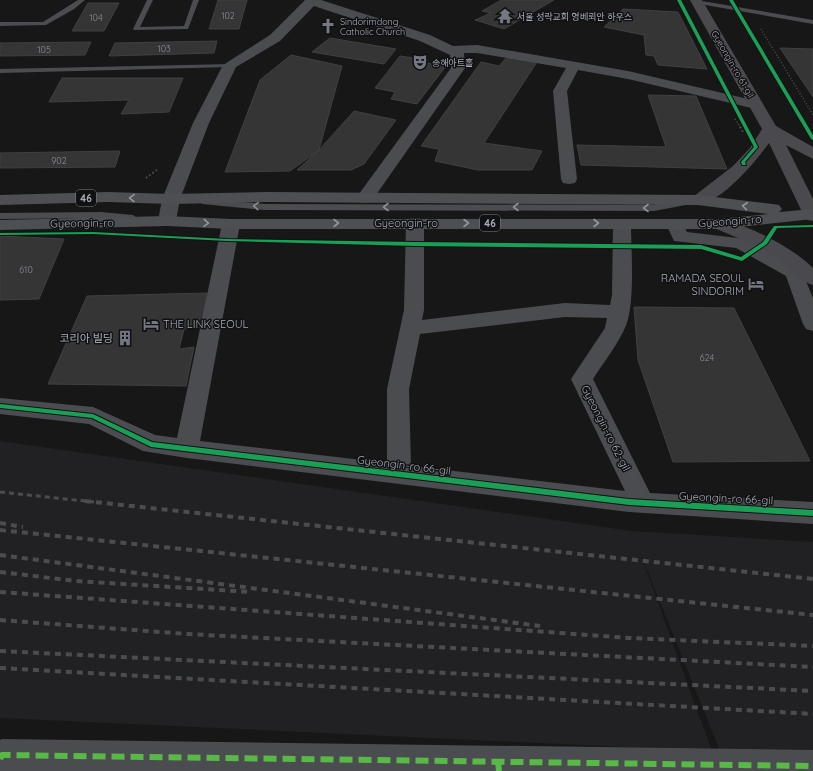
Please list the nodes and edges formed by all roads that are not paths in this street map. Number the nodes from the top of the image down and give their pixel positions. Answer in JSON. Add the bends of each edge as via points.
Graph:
{"nodes":[{"id":1,"x":82,"y":0,"type":"edge"},
{"id":2,"x":150,"y":0,"type":"edge"},
{"id":3,"x":196,"y":0,"type":"edge"},
{"id":4,"x":312,"y":0,"type":"edge"},
{"id":5,"x":696,"y":1,"type":"edge"},
{"id":6,"x":72,"y":8,"type":"junction"},
{"id":7,"x":58,"y":9,"type":"dead end"},
{"id":8,"x":813,"y":22,"type":"edge"},
{"id":9,"x":0,"y":24,"type":"edge"},
{"id":10,"x":451,"y":50,"type":"junction"},
{"id":11,"x":230,"y":65,"type":"junction"},
{"id":12,"x":574,"y":65,"type":"junction"},
{"id":13,"x":0,"y":70,"type":"edge"},
{"id":14,"x":756,"y":105,"type":"junction"},
{"id":15,"x":770,"y":128,"type":"junction"},
{"id":16,"x":813,"y":154,"type":"edge"},
{"id":17,"x":569,"y":179,"type":"dead end"},
{"id":18,"x":365,"y":198,"type":"junction"},
{"id":19,"x":171,"y":199,"type":"junction"},
{"id":20,"x":0,"y":200,"type":"edge"},
{"id":21,"x":698,"y":200,"type":"junction"},
{"id":22,"x":813,"y":215,"type":"edge"},
{"id":23,"x":0,"y":216,"type":"edge"},
{"id":24,"x":167,"y":221,"type":"junction"},
{"id":25,"x":414,"y":223,"type":"junction"},
{"id":26,"x":231,"y":224,"type":"junction"},
{"id":27,"x":622,"y":224,"type":"junction"},
{"id":28,"x":675,"y":224,"type":"junction"},
{"id":29,"x":720,"y":224,"type":"junction"},
{"id":30,"x":0,"y":225,"type":"edge"},
{"id":31,"x":813,"y":279,"type":"edge"},
{"id":32,"x":619,"y":312,"type":"junction"},
{"id":33,"x":813,"y":324,"type":"edge"},
{"id":34,"x":409,"y":328,"type":"junction"},
{"id":35,"x":0,"y":406,"type":"edge"},
{"id":36,"x":187,"y":449,"type":"junction"},
{"id":37,"x":400,"y":475,"type":"junction"},
{"id":38,"x":643,"y":503,"type":"junction"},
{"id":39,"x":813,"y":513,"type":"edge"},
{"id":40,"x":0,"y":759,"type":"edge"},
{"id":41,"x":498,"y":766,"type":"edge"},
{"id":42,"x":813,"y":766,"type":"edge"}],
"edges":[{"from":1,"to":6,"type":"lane"},
{"from":2,"to":3,"type":"lane","via":[[136,29],[186,28]]},
{"from":4,"to":10,"type":"street","via":[[425,38]]},
{"from":4,"to":11,"type":"street","via":[[275,38]]},
{"from":5,"to":8,"type":"lane"},
{"from":5,"to":14,"type":"street","name":"Gyeongin-ro 61-gil"},
{"from":6,"to":7,"type":"lane"},
{"from":6,"to":9,"type":"lane","via":[[44,24]]},
{"from":10,"to":12,"type":"street","via":[[477,49]]},
{"from":10,"to":18,"type":"street","via":[[457,53],[458,68]]},
{"from":11,"to":13,"type":"lane"},
{"from":11,"to":19,"type":"street","via":[[201,123]]},
{"from":12,"to":14,"type":"street"},
{"from":12,"to":17,"type":"street","via":[[560,91]]},
{"from":14,"to":15,"type":"street","name":"Gyeongin-ro 61-gil"},
{"from":15,"to":16,"type":"street"},
{"from":15,"to":21,"type":"street","via":[[758,150],[733,175]]},
{"from":15,"to":22,"type":"street","name":"Gyeongin-ro 61-gil"},
{"from":18,"to":19,"type":"main road","name":"Gyeongin-ro","number":"46"},
{"from":18,"to":21,"type":"main road","name":"Gyeongin-ro","number":"46"},
{"from":19,"to":20,"type":"main road","name":"Gyeongin-ro","number":"46","one_way":true,"via":[[108,197]]},
{"from":21,"to":19,"type":"lane","one_way":true,"via":[[654,208],[630,208],[265,207]]},
{"from":19,"to":24,"type":"street"},
{"from":22,"to":21,"type":"main road","name":"Gyeongin-ro","number":"46","one_way":true},
{"from":22,"to":29,"type":"main road","name":"Gyeongin-ro","number":"46"},
{"from":23,"to":24,"type":"lane","via":[[100,215]]},
{"from":24,"to":26,"type":"main road","name":"Gyeongin-ro","number":"46","one_way":true},
{"from":24,"to":30,"type":"main road","name":"Gyeongin-ro","number":"46"},
{"from":26,"to":25,"type":"main road","name":"Gyeongin-ro","number":"46","one_way":true},
{"from":25,"to":27,"type":"main road","name":"Gyeongin-ro","number":"46","one_way":true},
{"from":25,"to":34,"type":"street","via":[[414,310]]},
{"from":26,"to":36,"type":"street"},
{"from":27,"to":28,"type":"main road","name":"Gyeongin-ro","number":"46"},
{"from":27,"to":32,"type":"street","name":"Gyeongin-ro 62-gil","via":[[622,295]]},
{"from":28,"to":29,"type":"main road","name":"Gyeongin-ro","number":"46"},
{"from":28,"to":33,"type":"street","via":[[680,237],[740,243],[794,273]]},
{"from":29,"to":31,"type":"street","via":[[765,243],[801,265]]},
{"from":32,"to":34,"type":"street","via":[[565,310]]},
{"from":32,"to":38,"type":"street","name":"Gyeongin-ro 62-gil","via":[[615,329],[582,379]]},
{"from":34,"to":37,"type":"street","via":[[398,389]]},
{"from":35,"to":36,"type":"street","name":"Gyeongin-ro 66-gil","via":[[93,416],[151,444]]},
{"from":36,"to":37,"type":"street","name":"Gyeongin-ro 66-gil"},
{"from":37,"to":38,"type":"street","name":"Gyeongin-ro 66-gil"},
{"from":38,"to":39,"type":"street","name":"Gyeongin-ro 66-gil"},
{"from":40,"to":41,"type":"street","via":[[2,755]]},
{"from":41,"to":42,"type":"street"}]}
